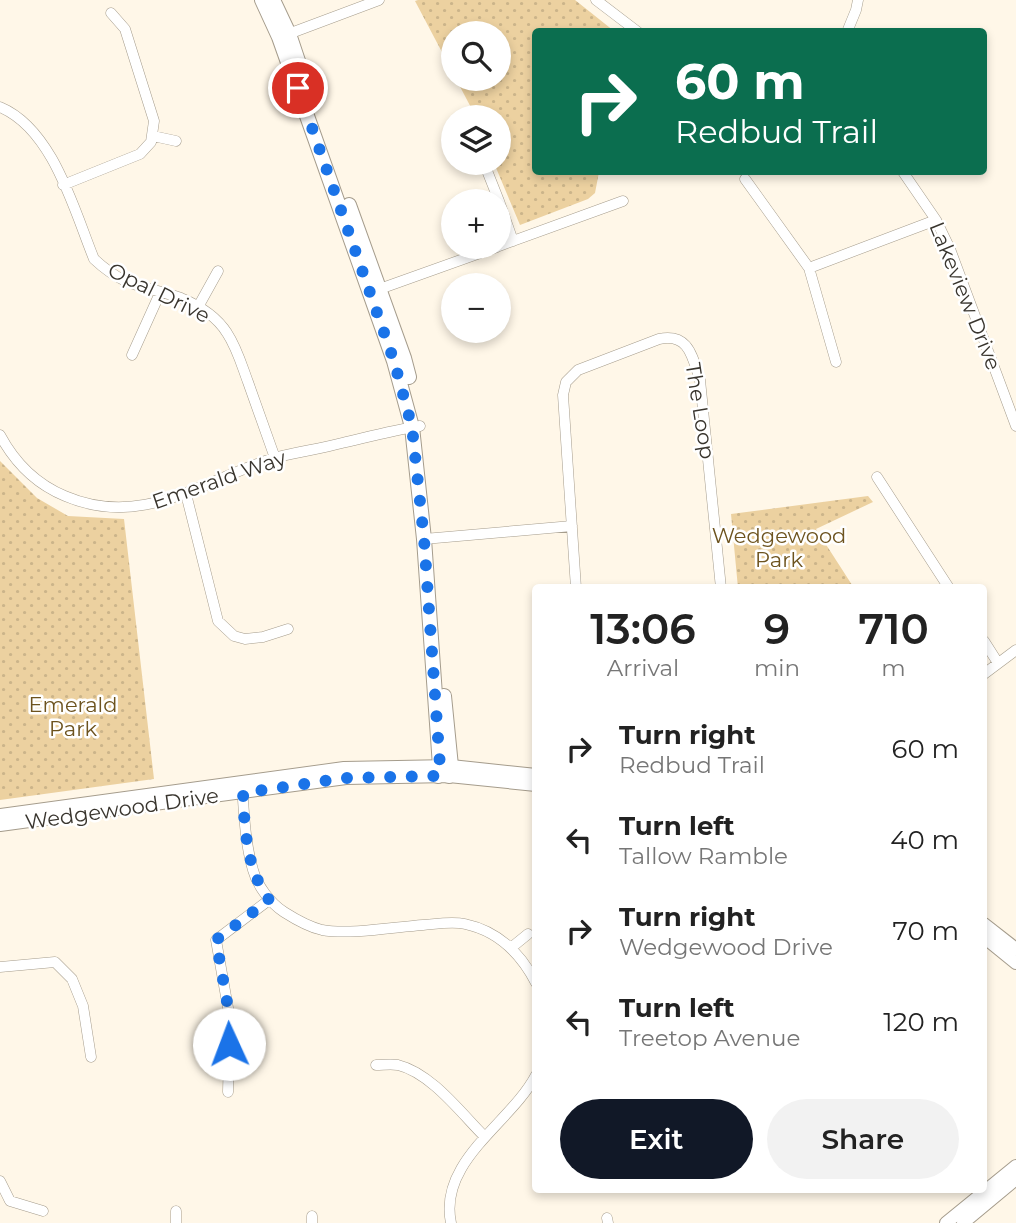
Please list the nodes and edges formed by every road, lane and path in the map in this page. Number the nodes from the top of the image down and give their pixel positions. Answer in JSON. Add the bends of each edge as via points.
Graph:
{"nodes":[{"id":1,"x":262,"y":0,"type":"edge"},
{"id":2,"x":273,"y":0,"type":"edge"},
{"id":3,"x":379,"y":0,"type":"edge"},
{"id":4,"x":596,"y":0,"type":"edge"},
{"id":5,"x":858,"y":0,"type":"edge"},
{"id":6,"x":111,"y":13,"type":"dead end"},
{"id":7,"x":633,"y":28,"type":"edge"},
{"id":8,"x":849,"y":28,"type":"edge"},
{"id":9,"x":284,"y":36,"type":"junction"},
{"id":10,"x":0,"y":107,"type":"edge"},
{"id":11,"x":153,"y":136,"type":"junction"},
{"id":12,"x":176,"y":141,"type":"dead end"},
{"id":13,"x":905,"y":175,"type":"edge"},
{"id":14,"x":745,"y":179,"type":"dead end"},
{"id":15,"x":63,"y":185,"type":"junction"},
{"id":16,"x":623,"y":201,"type":"dead end"},
{"id":17,"x":936,"y":220,"type":"junction"},
{"id":18,"x":511,"y":235,"type":"edge"},
{"id":19,"x":513,"y":241,"type":"joint"},
{"id":20,"x":462,"y":259,"type":"edge"},
{"id":21,"x":809,"y":268,"type":"junction"},
{"id":22,"x":218,"y":271,"type":"dead end"},
{"id":23,"x":375,"y":290,"type":"junction"},
{"id":24,"x":160,"y":293,"type":"junction"},
{"id":25,"x":198,"y":307,"type":"junction"},
{"id":26,"x":132,"y":355,"type":"dead end"},
{"id":27,"x":836,"y":362,"type":"dead end"},
{"id":28,"x":416,"y":426,"type":"junction"},
{"id":29,"x":1016,"y":426,"type":"edge"},
{"id":30,"x":0,"y":435,"type":"edge"},
{"id":31,"x":275,"y":458,"type":"junction"},
{"id":32,"x":877,"y":477,"type":"dead end"},
{"id":33,"x":186,"y":494,"type":"junction"},
{"id":34,"x":572,"y":526,"type":"junction"},
{"id":35,"x":428,"y":538,"type":"junction"},
{"id":36,"x":576,"y":584,"type":"edge"},
{"id":37,"x":721,"y":584,"type":"edge"},
{"id":38,"x":946,"y":584,"type":"edge"},
{"id":39,"x":288,"y":629,"type":"dead end"},
{"id":40,"x":987,"y":645,"type":"edge"},
{"id":41,"x":1016,"y":650,"type":"edge"},
{"id":42,"x":998,"y":663,"type":"junction"},
{"id":43,"x":987,"y":672,"type":"edge"},
{"id":44,"x":444,"y":771,"type":"junction"},
{"id":45,"x":532,"y":775,"type":"edge"},
{"id":46,"x":532,"y":784,"type":"edge"},
{"id":47,"x":242,"y":787,"type":"junction"},
{"id":48,"x":0,"y":815,"type":"edge"},
{"id":49,"x":0,"y":825,"type":"edge"},
{"id":50,"x":269,"y":900,"type":"junction"},
{"id":51,"x":987,"y":927,"type":"edge"},
{"id":52,"x":528,"y":934,"type":"dead end"},
{"id":53,"x":987,"y":939,"type":"edge"},
{"id":54,"x":512,"y":947,"type":"junction"},
{"id":55,"x":1014,"y":953,"type":"edge"},
{"id":56,"x":0,"y":967,"type":"edge"},
{"id":57,"x":532,"y":976,"type":"edge"},
{"id":58,"x":91,"y":1057,"type":"dead end"},
{"id":59,"x":376,"y":1065,"type":"dead end"},
{"id":60,"x":532,"y":1082,"type":"edge"},
{"id":61,"x":228,"y":1092,"type":"dead end"},
{"id":62,"x":484,"y":1136,"type":"junction"},
{"id":63,"x":1016,"y":1166,"type":"edge"},
{"id":64,"x":1016,"y":1180,"type":"edge"},
{"id":65,"x":0,"y":1181,"type":"edge"},
{"id":66,"x":987,"y":1190,"type":"edge"},
{"id":67,"x":983,"y":1193,"type":"edge"},
{"id":68,"x":43,"y":1211,"type":"dead end"},
{"id":69,"x":176,"y":1211,"type":"dead end"},
{"id":70,"x":176,"y":1223,"type":"edge"},
{"id":71,"x":451,"y":1223,"type":"edge"},
{"id":72,"x":946,"y":1223,"type":"edge"},
{"id":73,"x":963,"y":1223,"type":"edge"}],
"edges":[{"from":1,"to":9,"type":"main road"},
{"from":2,"to":9,"type":"main road"},
{"from":3,"to":9,"type":"street"},
{"from":4,"to":7,"type":"street"},
{"from":5,"to":8,"type":"street"},
{"from":6,"to":11,"type":"street","via":[[125,29],[154,121]]},
{"from":9,"to":23,"type":"main road"},
{"from":10,"to":15,"type":"street","name":"Opal Drive","via":[[43,142]]},
{"from":11,"to":12,"type":"street"},
{"from":11,"to":15,"type":"street","via":[[140,154]]},
{"from":13,"to":17,"type":"street","name":"Lakeview Drive"},
{"from":14,"to":21,"type":"street"},
{"from":15,"to":24,"type":"street","name":"Opal Drive","via":[[94,259],[110,274]]},
{"from":16,"to":19,"type":"street"},
{"from":17,"to":21,"type":"street"},
{"from":17,"to":29,"type":"street","name":"Lakeview Drive"},
{"from":18,"to":19,"type":"street"},
{"from":20,"to":23,"type":"street"},
{"from":21,"to":27,"type":"street"},
{"from":22,"to":25,"type":"street"},
{"from":23,"to":28,"type":"main road","via":[[404,358]]},
{"from":24,"to":25,"type":"street","name":"Opal Drive"},
{"from":24,"to":26,"type":"street"},
{"from":25,"to":31,"type":"street","name":"Opal Drive","via":[[228,334]]},
{"from":28,"to":31,"type":"street","name":"Emerald Way"},
{"from":28,"to":35,"type":"main road"},
{"from":30,"to":33,"type":"street","name":"Emerald Way","via":[[34,479],[77,501],[128,508]]},
{"from":31,"to":33,"type":"street","name":"Emerald Way"},
{"from":32,"to":38,"type":"street"},
{"from":33,"to":39,"type":"street","via":[[218,621],[233,636],[245,639]]},
{"from":34,"to":35,"type":"street"},
{"from":34,"to":36,"type":"street","name":"The Loop"},
{"from":34,"to":37,"type":"street","name":"The Loop","via":[[563,395],[566,382],[578,370],[670,337],[690,350],[699,380]]},
{"from":35,"to":44,"type":"main road"},
{"from":40,"to":42,"type":"street"},
{"from":41,"to":42,"type":"street"},
{"from":42,"to":43,"type":"street"},
{"from":44,"to":45,"type":"street","name":"Wedgewood Drive"},
{"from":44,"to":46,"type":"street","name":"Wedgewood Drive"},
{"from":44,"to":47,"type":"street","name":"Wedgewood Drive"},
{"from":47,"to":48,"type":"street","name":"Wedgewood Drive"},
{"from":47,"to":49,"type":"street","name":"Wedgewood Drive"},
{"from":47,"to":50,"type":"street","via":[[253,872]]},
{"from":50,"to":54,"type":"street","via":[[293,918],[321,930],[465,924]]},
{"from":50,"to":61,"type":"street","via":[[216,940],[230,1019]]},
{"from":51,"to":55,"type":"street"},
{"from":52,"to":54,"type":"street"},
{"from":53,"to":55,"type":"street"},
{"from":54,"to":57,"type":"street"},
{"from":56,"to":58,"type":"street","via":[[54,962],[72,979],[83,1006]]},
{"from":59,"to":62,"type":"street","via":[[396,1065],[429,1080]]},
{"from":60,"to":62,"type":"street"},
{"from":62,"to":71,"type":"street","via":[[461,1169],[451,1194]]},
{"from":63,"to":66,"type":"street"},
{"from":64,"to":73,"type":"street"},
{"from":65,"to":68,"type":"street","via":[[10,1200]]},
{"from":67,"to":72,"type":"street"},
{"from":69,"to":70,"type":"street"}]}
